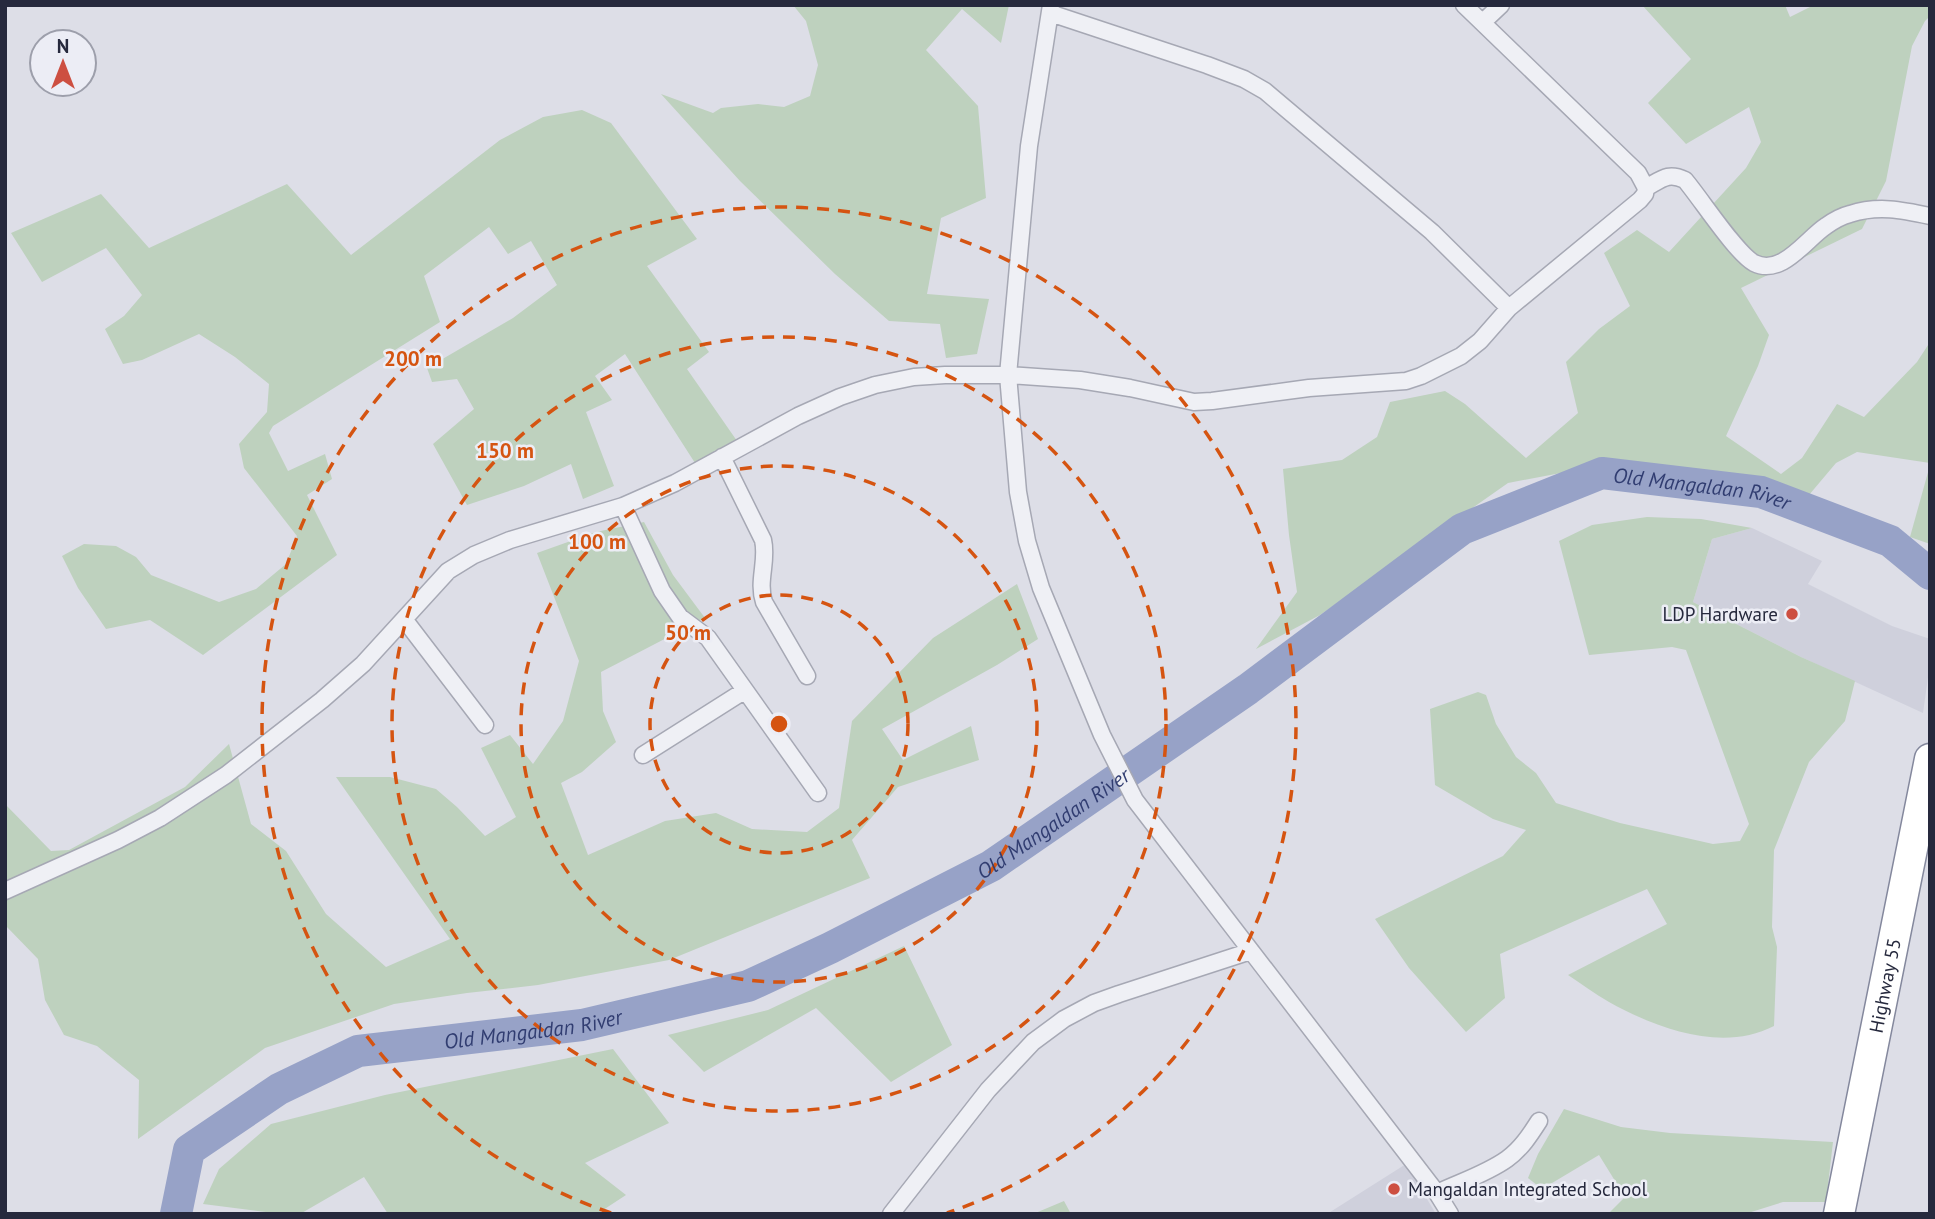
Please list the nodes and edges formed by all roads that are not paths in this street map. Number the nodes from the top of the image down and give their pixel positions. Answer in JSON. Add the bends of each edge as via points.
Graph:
{"nodes":[{"id":1,"x":1464,"y":5,"type":"edge"},
{"id":2,"x":1501,"y":5,"type":"edge"},
{"id":3,"x":1050,"y":9,"type":"edge"},
{"id":4,"x":1483,"y":22,"type":"junction"},
{"id":5,"x":1646,"y":188,"type":"junction"},
{"id":6,"x":1930,"y":216,"type":"edge"},
{"id":7,"x":1509,"y":308,"type":"junction"},
{"id":8,"x":1008,"y":375,"type":"junction"},
{"id":9,"x":722,"y":457,"type":"junction"},
{"id":10,"x":624,"y":506,"type":"junction"},
{"id":11,"x":404,"y":619,"type":"junction"},
{"id":12,"x":807,"y":676,"type":"dead end"},
{"id":13,"x":744,"y":691,"type":"junction"},
{"id":14,"x":485,"y":725,"type":"dead end"},
{"id":15,"x":643,"y":755,"type":"dead end"},
{"id":16,"x":1930,"y":759,"type":"edge"},
{"id":17,"x":818,"y":793,"type":"dead end"},
{"id":18,"x":5,"y":891,"type":"edge"},
{"id":19,"x":1251,"y":951,"type":"junction"},
{"id":20,"x":1539,"y":1121,"type":"dead end"},
{"id":21,"x":1437,"y":1193,"type":"junction"},
{"id":22,"x":891,"y":1214,"type":"edge"},
{"id":23,"x":1450,"y":1214,"type":"edge"},
{"id":24,"x":1839,"y":1214,"type":"edge"}],
"edges":[{"from":1,"to":4,"type":"street"},
{"from":2,"to":4,"type":"street"},
{"from":3,"to":7,"type":"street","via":[[1244,79],[1265,91],[1432,232]]},
{"from":3,"to":8,"type":"street","via":[[1029,146]]},
{"from":4,"to":5,"type":"street","via":[[1638,173]]},
{"from":5,"to":6,"type":"street","via":[[1666,177],[1685,180],[1741,251],[1768,267],[1848,214],[1894,209]]},
{"from":5,"to":7,"type":"street","via":[[1640,200]]},
{"from":7,"to":8,"type":"street","via":[[1461,356],[1406,381],[1194,402],[1105,383]]},
{"from":8,"to":9,"type":"street","via":[[914,377],[875,385],[798,416]]},
{"from":8,"to":19,"type":"street","via":[[1027,541],[1041,588],[1102,735],[1135,800]]},
{"from":9,"to":10,"type":"street"},
{"from":9,"to":12,"type":"street","via":[[763,540],[764,602]]},
{"from":10,"to":11,"type":"street","via":[[474,555],[448,571]]},
{"from":10,"to":13,"type":"street","via":[[669,604],[708,638]]},
{"from":11,"to":14,"type":"street"},
{"from":11,"to":18,"type":"street","via":[[322,700],[226,775],[160,818]]},
{"from":13,"to":15,"type":"street"},
{"from":13,"to":17,"type":"street"},
{"from":16,"to":24,"type":"highway","name":"Highway 55"},
{"from":19,"to":21,"type":"street"},
{"from":19,"to":22,"type":"street","via":[[1119,993],[1064,1019],[1033,1042],[988,1090]]},
{"from":20,"to":21,"type":"street","via":[[1508,1158]]},
{"from":21,"to":23,"type":"street"}]}
